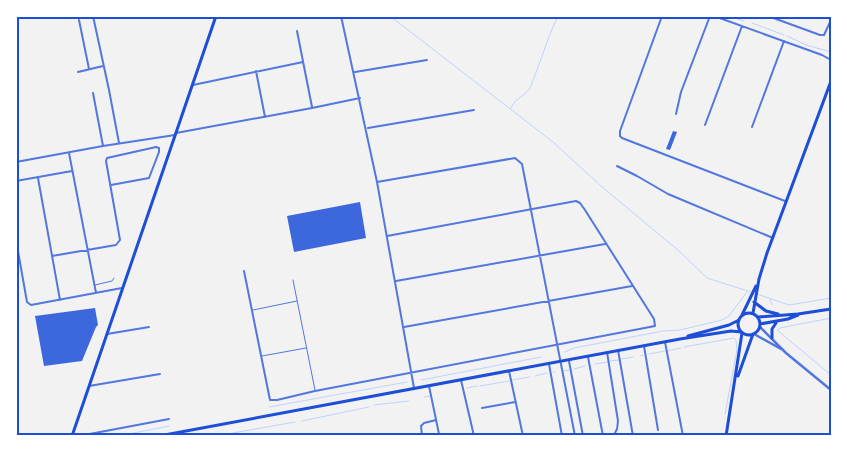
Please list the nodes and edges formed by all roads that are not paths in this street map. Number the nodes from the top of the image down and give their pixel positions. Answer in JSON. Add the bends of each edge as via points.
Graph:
{"nodes":[{"id":1,"x":92,"y":16,"type":"edge"},
{"id":2,"x":216,"y":16,"type":"edge"},
{"id":3,"x":342,"y":16,"type":"edge"},
{"id":4,"x":662,"y":16,"type":"edge"},
{"id":5,"x":710,"y":16,"type":"edge"},
{"id":6,"x":714,"y":16,"type":"edge"},
{"id":7,"x":768,"y":16,"type":"edge"},
{"id":8,"x":79,"y":20,"type":"dead end"},
{"id":9,"x":831,"y":20,"type":"edge"},
{"id":10,"x":742,"y":26,"type":"junction"},
{"id":11,"x":297,"y":31,"type":"dead end"},
{"id":12,"x":784,"y":41,"type":"junction"},
{"id":13,"x":426,"y":60,"type":"dead end"},
{"id":14,"x":831,"y":60,"type":"edge"},
{"id":15,"x":303,"y":62,"type":"junction"},
{"id":16,"x":103,"y":66,"type":"junction"},
{"id":17,"x":88,"y":69,"type":"junction"},
{"id":18,"x":256,"y":71,"type":"junction"},
{"id":19,"x":78,"y":72,"type":"dead end"},
{"id":20,"x":354,"y":72,"type":"junction"},
{"id":21,"x":831,"y":81,"type":"edge"},
{"id":22,"x":192,"y":85,"type":"junction"},
{"id":23,"x":93,"y":93,"type":"dead end"},
{"id":24,"x":360,"y":98,"type":"junction"},
{"id":25,"x":312,"y":108,"type":"junction"},
{"id":26,"x":474,"y":110,"type":"dead end"},
{"id":27,"x":676,"y":114,"type":"dead end"},
{"id":28,"x":265,"y":117,"type":"junction"},
{"id":29,"x":705,"y":125,"type":"dead end"},
{"id":30,"x":752,"y":127,"type":"dead end"},
{"id":31,"x":366,"y":128,"type":"junction"},
{"id":32,"x":175,"y":134,"type":"junction"},
{"id":33,"x":119,"y":143,"type":"junction"},
{"id":34,"x":103,"y":146,"type":"junction"},
{"id":35,"x":69,"y":152,"type":"junction"},
{"id":36,"x":16,"y":162,"type":"edge"},
{"id":37,"x":617,"y":166,"type":"dead end"},
{"id":38,"x":72,"y":171,"type":"junction"},
{"id":39,"x":38,"y":178,"type":"junction"},
{"id":40,"x":16,"y":181,"type":"edge"},
{"id":41,"x":377,"y":182,"type":"junction"},
{"id":42,"x":111,"y":185,"type":"junction"},
{"id":43,"x":786,"y":202,"type":"junction"},
{"id":44,"x":531,"y":210,"type":"junction"},
{"id":45,"x":387,"y":236,"type":"junction"},
{"id":46,"x":773,"y":238,"type":"junction"},
{"id":47,"x":16,"y":240,"type":"edge"},
{"id":48,"x":605,"y":244,"type":"junction"},
{"id":49,"x":88,"y":250,"type":"junction"},
{"id":50,"x":52,"y":256,"type":"junction"},
{"id":51,"x":540,"y":257,"type":"junction"},
{"id":52,"x":244,"y":271,"type":"dead end"},
{"id":53,"x":114,"y":278,"type":"dead end"},
{"id":54,"x":759,"y":279,"type":"junction"},
{"id":55,"x":293,"y":280,"type":"dead end"},
{"id":56,"x":396,"y":281,"type":"junction"},
{"id":57,"x":94,"y":285,"type":"junction"},
{"id":58,"x":632,"y":286,"type":"junction"},
{"id":59,"x":123,"y":288,"type":"junction"},
{"id":60,"x":96,"y":293,"type":"junction"},
{"id":61,"x":60,"y":300,"type":"junction"},
{"id":62,"x":297,"y":300,"type":"junction"},
{"id":63,"x":548,"y":302,"type":"junction"},
{"id":64,"x":754,"y":302,"type":"junction"},
{"id":65,"x":831,"y":309,"type":"edge"},
{"id":66,"x":252,"y":310,"type":"junction"},
{"id":67,"x":753,"y":314,"type":"junction"},
{"id":68,"x":789,"y":314,"type":"junction"},
{"id":69,"x":798,"y":314,"type":"junction"},
{"id":70,"x":742,"y":315,"type":"junction"},
{"id":71,"x":758,"y":317,"type":"junction"},
{"id":72,"x":739,"y":320,"type":"junction"},
{"id":73,"x":776,"y":322,"type":"junction"},
{"id":74,"x":760,"y":326,"type":"junction"},
{"id":75,"x":149,"y":327,"type":"dead end"},
{"id":76,"x":404,"y":327,"type":"junction"},
{"id":77,"x":742,"y":332,"type":"junction"},
{"id":78,"x":107,"y":334,"type":"junction"},
{"id":79,"x":753,"y":334,"type":"junction"},
{"id":80,"x":772,"y":338,"type":"junction"},
{"id":81,"x":680,"y":339,"type":"junction"},
{"id":82,"x":665,"y":341,"type":"junction"},
{"id":83,"x":556,"y":345,"type":"junction"},
{"id":84,"x":644,"y":345,"type":"junction"},
{"id":85,"x":306,"y":348,"type":"junction"},
{"id":86,"x":618,"y":350,"type":"junction"},
{"id":87,"x":608,"y":352,"type":"junction"},
{"id":88,"x":786,"y":353,"type":"junction"},
{"id":89,"x":261,"y":356,"type":"junction"},
{"id":90,"x":588,"y":356,"type":"junction"},
{"id":91,"x":568,"y":359,"type":"junction"},
{"id":92,"x":559,"y":360,"type":"junction"},
{"id":93,"x":549,"y":363,"type":"junction"},
{"id":94,"x":509,"y":371,"type":"junction"},
{"id":95,"x":412,"y":373,"type":"junction"},
{"id":96,"x":160,"y":374,"type":"dead end"},
{"id":97,"x":461,"y":380,"type":"junction"},
{"id":98,"x":735,"y":384,"type":"junction"},
{"id":99,"x":89,"y":386,"type":"junction"},
{"id":100,"x":429,"y":386,"type":"junction"},
{"id":101,"x":414,"y":388,"type":"junction"},
{"id":102,"x":831,"y":390,"type":"edge"},
{"id":103,"x":315,"y":391,"type":"junction"},
{"id":104,"x":515,"y":402,"type":"junction"},
{"id":105,"x":482,"y":408,"type":"dead end"},
{"id":106,"x":169,"y":419,"type":"dead end"},
{"id":107,"x":436,"y":420,"type":"junction"},
{"id":108,"x":658,"y":430,"type":"dead end"},
{"id":109,"x":615,"y":433,"type":"dead end"},
{"id":110,"x":72,"y":436,"type":"edge"},
{"id":111,"x":79,"y":436,"type":"edge"},
{"id":112,"x":159,"y":436,"type":"edge"},
{"id":113,"x":422,"y":436,"type":"edge"},
{"id":114,"x":450,"y":436,"type":"edge"},
{"id":115,"x":474,"y":436,"type":"edge"},
{"id":116,"x":522,"y":436,"type":"edge"},
{"id":117,"x":562,"y":436,"type":"edge"},
{"id":118,"x":575,"y":436,"type":"edge"},
{"id":119,"x":583,"y":436,"type":"edge"},
{"id":120,"x":603,"y":436,"type":"edge"},
{"id":121,"x":633,"y":436,"type":"edge"},
{"id":122,"x":683,"y":436,"type":"edge"},
{"id":123,"x":726,"y":436,"type":"edge"}],
"edges":[{"from":1,"to":16,"type":"street"},
{"from":2,"to":22,"type":"main road"},
{"from":3,"to":20,"type":"street"},
{"from":4,"to":43,"type":"street","via":[[620,136]]},
{"from":5,"to":27,"type":"street"},
{"from":6,"to":10,"type":"street"},
{"from":7,"to":9,"type":"street","via":[[820,35],[824,34]]},
{"from":8,"to":17,"type":"street"},
{"from":10,"to":12,"type":"street"},
{"from":10,"to":29,"type":"street"},
{"from":11,"to":15,"type":"street"},
{"from":12,"to":14,"type":"street"},
{"from":12,"to":30,"type":"street"},
{"from":13,"to":20,"type":"street"},
{"from":15,"to":18,"type":"street"},
{"from":15,"to":25,"type":"street"},
{"from":16,"to":17,"type":"street"},
{"from":16,"to":33,"type":"street"},
{"from":17,"to":19,"type":"street"},
{"from":18,"to":22,"type":"street"},
{"from":18,"to":28,"type":"street"},
{"from":20,"to":24,"type":"street"},
{"from":21,"to":43,"type":"main road"},
{"from":22,"to":32,"type":"main road"},
{"from":23,"to":34,"type":"street"},
{"from":24,"to":25,"type":"street"},
{"from":24,"to":31,"type":"street"},
{"from":25,"to":28,"type":"street"},
{"from":26,"to":31,"type":"street"},
{"from":28,"to":32,"type":"street"},
{"from":31,"to":41,"type":"street"},
{"from":32,"to":33,"type":"street"},
{"from":32,"to":59,"type":"main road"},
{"from":33,"to":34,"type":"street"},
{"from":34,"to":35,"type":"street"},
{"from":35,"to":36,"type":"street"},
{"from":35,"to":38,"type":"street"},
{"from":37,"to":46,"type":"street","via":[[668,194]]},
{"from":38,"to":39,"type":"street"},
{"from":38,"to":49,"type":"street"},
{"from":39,"to":40,"type":"street"},
{"from":39,"to":50,"type":"street"},
{"from":41,"to":44,"type":"street","via":[[515,158],[522,164]]},
{"from":41,"to":45,"type":"street"},
{"from":42,"to":42,"type":"street","via":[[107,158],[156,147],[159,152],[149,178]]},
{"from":42,"to":49,"type":"street","via":[[120,240],[116,245]]},
{"from":43,"to":46,"type":"main road"},
{"from":44,"to":45,"type":"street"},
{"from":44,"to":48,"type":"street","via":[[576,201]]},
{"from":44,"to":51,"type":"street"},
{"from":45,"to":56,"type":"street"},
{"from":46,"to":54,"type":"main road"},
{"from":47,"to":61,"type":"street","via":[[27,302],[31,305]]},
{"from":48,"to":51,"type":"street"},
{"from":48,"to":58,"type":"street"},
{"from":49,"to":50,"type":"street"},
{"from":49,"to":57,"type":"street"},
{"from":50,"to":61,"type":"street"},
{"from":51,"to":56,"type":"street"},
{"from":51,"to":63,"type":"street"},
{"from":52,"to":66,"type":"street"},
{"from":53,"to":57,"type":"lane","via":[[112,282]]},
{"from":54,"to":64,"type":"main road"},
{"from":54,"to":70,"type":"main road"},
{"from":55,"to":62,"type":"lane"},
{"from":56,"to":76,"type":"street"},
{"from":57,"to":60,"type":"street"},
{"from":58,"to":63,"type":"street"},
{"from":58,"to":83,"type":"street","via":[[654,319],[655,326]]},
{"from":59,"to":60,"type":"street"},
{"from":59,"to":78,"type":"main road"},
{"from":60,"to":61,"type":"street"},
{"from":62,"to":66,"type":"lane"},
{"from":62,"to":85,"type":"lane"},
{"from":63,"to":76,"type":"street"},
{"from":63,"to":83,"type":"street"},
{"from":64,"to":67,"type":"main road"},
{"from":64,"to":68,"type":"main road","via":[[766,311]]},
{"from":65,"to":69,"type":"main road"},
{"from":66,"to":89,"type":"street"},
{"from":67,"to":70,"type":"main road"},
{"from":67,"to":71,"type":"main road"},
{"from":68,"to":69,"type":"main road"},
{"from":68,"to":71,"type":"main road"},
{"from":69,"to":73,"type":"main road"},
{"from":70,"to":72,"type":"main road"},
{"from":71,"to":74,"type":"main road"},
{"from":72,"to":77,"type":"main road"},
{"from":72,"to":81,"type":"main road"},
{"from":73,"to":74,"type":"main road"},
{"from":73,"to":80,"type":"main road"},
{"from":74,"to":79,"type":"main road"},
{"from":74,"to":80,"type":"street"},
{"from":75,"to":78,"type":"street"},
{"from":76,"to":95,"type":"street"},
{"from":77,"to":79,"type":"main road"},
{"from":77,"to":81,"type":"main road"},
{"from":77,"to":98,"type":"main road"},
{"from":78,"to":99,"type":"main road"},
{"from":79,"to":88,"type":"street"},
{"from":79,"to":98,"type":"main road"},
{"from":80,"to":88,"type":"street"},
{"from":81,"to":82,"type":"main road"},
{"from":82,"to":84,"type":"main road"},
{"from":82,"to":122,"type":"street"},
{"from":83,"to":92,"type":"street"},
{"from":83,"to":95,"type":"street"},
{"from":84,"to":86,"type":"main road"},
{"from":84,"to":108,"type":"street"},
{"from":85,"to":89,"type":"lane"},
{"from":85,"to":103,"type":"lane"},
{"from":86,"to":87,"type":"main road"},
{"from":86,"to":121,"type":"street"},
{"from":87,"to":90,"type":"main road"},
{"from":87,"to":109,"type":"street","via":[[618,421]]},
{"from":88,"to":102,"type":"street"},
{"from":89,"to":103,"type":"street","via":[[270,400]]},
{"from":90,"to":91,"type":"main road"},
{"from":90,"to":120,"type":"street"},
{"from":91,"to":92,"type":"main road"},
{"from":91,"to":119,"type":"street"},
{"from":92,"to":93,"type":"main road"},
{"from":92,"to":118,"type":"street"},
{"from":93,"to":94,"type":"main road"},
{"from":93,"to":117,"type":"street"},
{"from":94,"to":97,"type":"main road"},
{"from":94,"to":104,"type":"street"},
{"from":95,"to":101,"type":"street"},
{"from":95,"to":103,"type":"street"},
{"from":96,"to":99,"type":"street"},
{"from":97,"to":100,"type":"main road"},
{"from":97,"to":115,"type":"street"},
{"from":98,"to":123,"type":"main road"},
{"from":99,"to":110,"type":"main road"},
{"from":100,"to":101,"type":"main road"},
{"from":100,"to":107,"type":"street"},
{"from":101,"to":112,"type":"main road"},
{"from":104,"to":105,"type":"street"},
{"from":104,"to":116,"type":"street"},
{"from":106,"to":111,"type":"street"},
{"from":107,"to":113,"type":"street","via":[[424,423]]},
{"from":107,"to":114,"type":"street","via":[[439,434]]}]}
